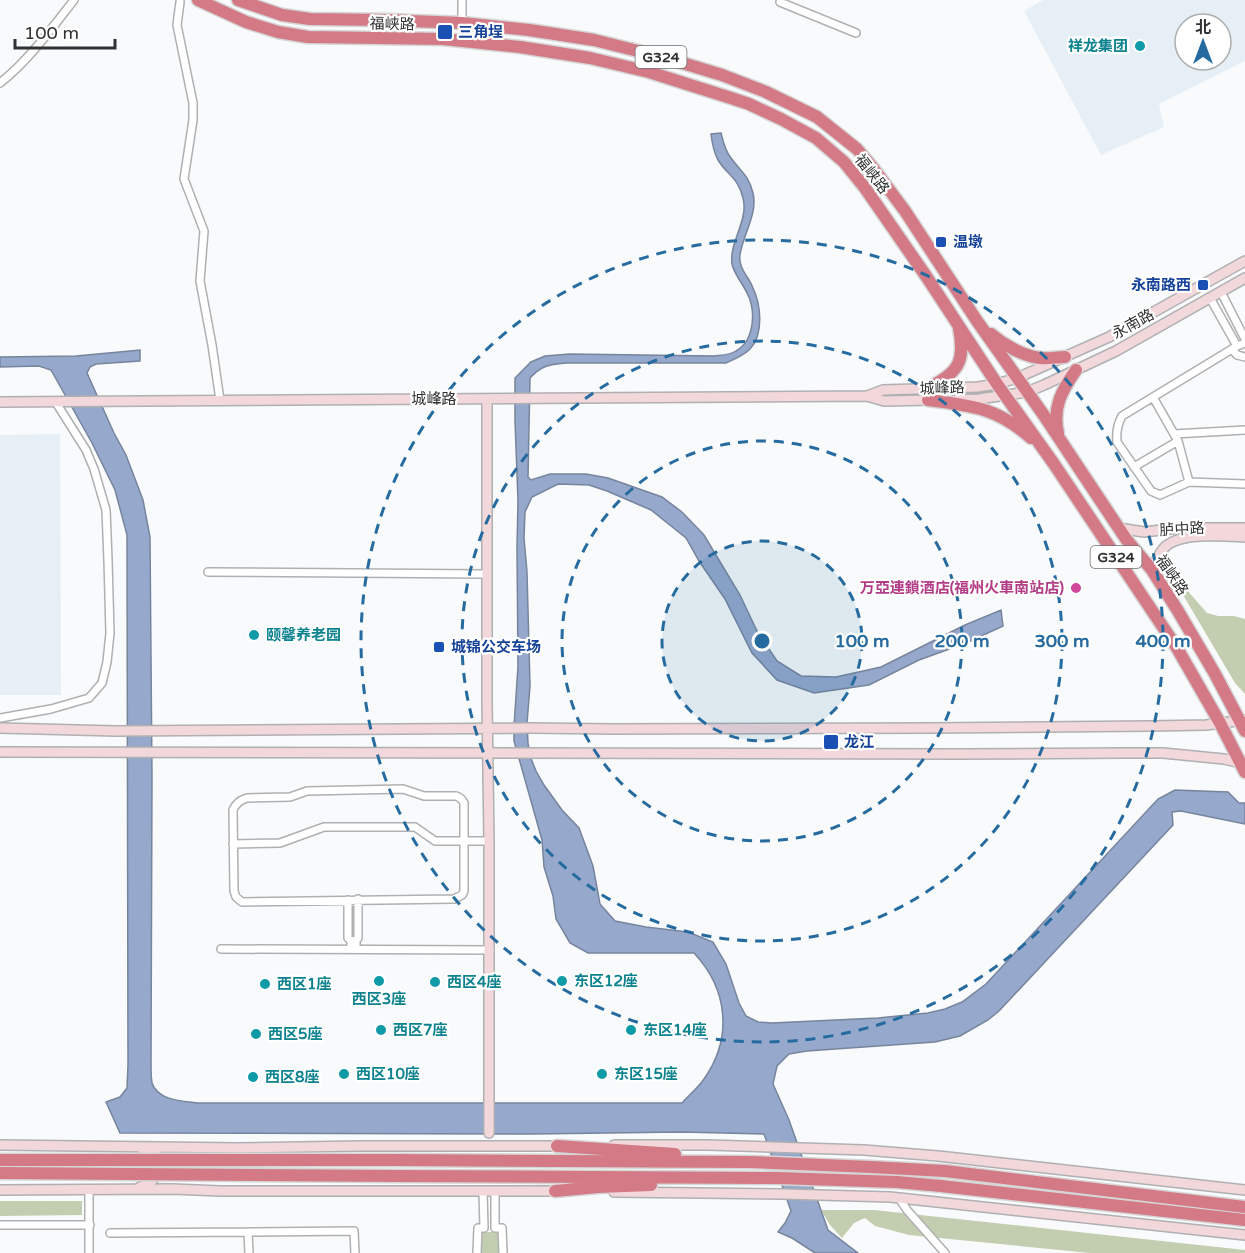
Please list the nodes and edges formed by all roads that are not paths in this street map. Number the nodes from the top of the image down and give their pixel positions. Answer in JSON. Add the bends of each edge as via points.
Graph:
{"nodes":[{"id":1,"x":74,"y":0,"type":"edge"},
{"id":2,"x":198,"y":0,"type":"edge"},
{"id":3,"x":238,"y":0,"type":"edge"},
{"id":4,"x":462,"y":0,"type":"edge"},
{"id":5,"x":781,"y":0,"type":"edge"},
{"id":6,"x":180,"y":2,"type":"dead end"},
{"id":7,"x":462,"y":23,"type":"junction"},
{"id":8,"x":856,"y":33,"type":"dead end"},
{"id":9,"x":0,"y":83,"type":"edge"},
{"id":10,"x":1245,"y":261,"type":"edge"},
{"id":11,"x":1245,"y":278,"type":"edge"},
{"id":12,"x":1221,"y":292,"type":"junction"},
{"id":13,"x":1210,"y":298,"type":"junction"},
{"id":14,"x":964,"y":302,"type":"junction"},
{"id":15,"x":950,"y":312,"type":"junction"},
{"id":16,"x":977,"y":321,"type":"junction"},
{"id":17,"x":958,"y":324,"type":"junction"},
{"id":18,"x":1245,"y":341,"type":"edge"},
{"id":19,"x":1234,"y":347,"type":"junction"},
{"id":20,"x":1065,"y":357,"type":"junction"},
{"id":21,"x":1245,"y":357,"type":"edge"},
{"id":22,"x":1076,"y":370,"type":"junction"},
{"id":23,"x":1017,"y":378,"type":"junction"},
{"id":24,"x":997,"y":384,"type":"junction"},
{"id":25,"x":952,"y":388,"type":"junction"},
{"id":26,"x":1027,"y":392,"type":"junction"},
{"id":27,"x":928,"y":395,"type":"junction"},
{"id":28,"x":1006,"y":395,"type":"junction"},
{"id":29,"x":1153,"y":397,"type":"junction"},
{"id":30,"x":486,"y":399,"type":"junction"},
{"id":31,"x":220,"y":400,"type":"junction"},
{"id":32,"x":952,"y":400,"type":"junction"},
{"id":33,"x":59,"y":401,"type":"junction"},
{"id":34,"x":0,"y":402,"type":"edge"},
{"id":35,"x":1245,"y":430,"type":"edge"},
{"id":36,"x":1174,"y":434,"type":"junction"},
{"id":37,"x":1060,"y":440,"type":"junction"},
{"id":38,"x":1178,"y":441,"type":"junction"},
{"id":39,"x":1042,"y":447,"type":"junction"},
{"id":40,"x":1070,"y":454,"type":"junction"},
{"id":41,"x":1054,"y":464,"type":"junction"},
{"id":42,"x":1134,"y":467,"type":"junction"},
{"id":43,"x":1189,"y":482,"type":"junction"},
{"id":44,"x":1245,"y":484,"type":"edge"},
{"id":45,"x":1119,"y":528,"type":"junction"},
{"id":46,"x":1245,"y":528,"type":"edge"},
{"id":47,"x":1245,"y":537,"type":"edge"},
{"id":48,"x":1152,"y":570,"type":"junction"},
{"id":49,"x":208,"y":572,"type":"dead end"},
{"id":50,"x":486,"y":574,"type":"junction"},
{"id":51,"x":0,"y":718,"type":"edge"},
{"id":52,"x":1220,"y":723,"type":"junction"},
{"id":53,"x":1243,"y":724,"type":"edge"},
{"id":54,"x":0,"y":728,"type":"edge"},
{"id":55,"x":488,"y":728,"type":"junction"},
{"id":56,"x":0,"y":752,"type":"edge"},
{"id":57,"x":488,"y":753,"type":"junction"},
{"id":58,"x":1244,"y":766,"type":"edge"},
{"id":59,"x":464,"y":841,"type":"junction"},
{"id":60,"x":489,"y":841,"type":"junction"},
{"id":61,"x":233,"y":844,"type":"junction"},
{"id":62,"x":358,"y":899,"type":"junction"},
{"id":63,"x":348,"y":900,"type":"junction"},
{"id":64,"x":221,"y":950,"type":"dead end"},
{"id":65,"x":353,"y":950,"type":"junction"},
{"id":66,"x":490,"y":950,"type":"junction"},
{"id":67,"x":489,"y":1133,"type":"joint"},
{"id":68,"x":0,"y":1145,"type":"edge"},
{"id":69,"x":128,"y":1146,"type":"junction"},
{"id":70,"x":489,"y":1146,"type":"junction"},
{"id":71,"x":557,"y":1146,"type":"junction"},
{"id":72,"x":238,"y":1148,"type":"junction"},
{"id":73,"x":0,"y":1160,"type":"edge"},
{"id":74,"x":744,"y":1162,"type":"junction"},
{"id":75,"x":0,"y":1173,"type":"edge"},
{"id":76,"x":778,"y":1178,"type":"junction"},
{"id":77,"x":129,"y":1189,"type":"junction"},
{"id":78,"x":0,"y":1190,"type":"edge"},
{"id":79,"x":89,"y":1190,"type":"junction"},
{"id":80,"x":253,"y":1190,"type":"junction"},
{"id":81,"x":1245,"y":1190,"type":"edge"},
{"id":82,"x":483,"y":1191,"type":"junction"},
{"id":83,"x":495,"y":1191,"type":"junction"},
{"id":84,"x":555,"y":1191,"type":"junction"},
{"id":85,"x":899,"y":1198,"type":"junction"},
{"id":86,"x":1245,"y":1207,"type":"edge"},
{"id":87,"x":1245,"y":1220,"type":"edge"},
{"id":88,"x":0,"y":1225,"type":"edge"},
{"id":89,"x":90,"y":1225,"type":"junction"},
{"id":90,"x":248,"y":1232,"type":"junction"},
{"id":91,"x":110,"y":1233,"type":"dead end"},
{"id":92,"x":1245,"y":1235,"type":"edge"},
{"id":93,"x":89,"y":1253,"type":"edge"},
{"id":94,"x":249,"y":1253,"type":"edge"},
{"id":95,"x":355,"y":1253,"type":"edge"},
{"id":96,"x":477,"y":1253,"type":"edge"},
{"id":97,"x":503,"y":1253,"type":"edge"},
{"id":98,"x":945,"y":1253,"type":"edge"}],
"edges":[{"from":1,"to":9,"type":"street"},
{"from":2,"to":15,"type":"highway","name":"福峡路","number":"G324","via":[[278,32],[322,38],[443,39],[520,46],[649,72],[749,104],[816,138],[844,162]]},
{"from":3,"to":7,"type":"highway","name":"福峡路","number":"G324","via":[[310,20]]},
{"from":4,"to":7,"type":"street"},
{"from":5,"to":8,"type":"street"},
{"from":6,"to":31,"type":"street","via":[[177,25],[193,104],[184,179],[204,231],[200,281]]},
{"from":7,"to":14,"type":"highway","name":"福峡路","number":"G324","via":[[610,44],[744,83],[792,103],[817,117],[865,158],[905,210]]},
{"from":10,"to":20,"type":"main road","name":"永南路","via":[[1109,338]]},
{"from":11,"to":12,"type":"main road","name":"城峰路"},
{"from":12,"to":13,"type":"main road","name":"城峰路"},
{"from":12,"to":18,"type":"street"},
{"from":13,"to":19,"type":"street"},
{"from":13,"to":22,"type":"main road","name":"城峰路"},
{"from":14,"to":15,"type":"highway"},
{"from":14,"to":16,"type":"highway","name":"福峡路","number":"G324"},
{"from":15,"to":17,"type":"highway","name":"福峡路","number":"G324"},
{"from":16,"to":20,"type":"highway","via":[[1007,346],[1029,356]]},
{"from":16,"to":23,"type":"highway","name":"福峡路","number":"G324"},
{"from":17,"to":24,"type":"highway","name":"福峡路","number":"G324"},
{"from":17,"to":27,"type":"highway","via":[[962,351],[956,370]]},
{"from":18,"to":19,"type":"street"},
{"from":19,"to":21,"type":"street","via":[[1238,355]]},
{"from":19,"to":29,"type":"street"},
{"from":20,"to":23,"type":"main road","name":"永南路"},
{"from":22,"to":26,"type":"main road","name":"城峰路"},
{"from":22,"to":37,"type":"highway","via":[[1058,402],[1056,425]]},
{"from":23,"to":24,"type":"main road","name":"城峰路"},
{"from":23,"to":26,"type":"highway","name":"福峡路","number":"G324"},
{"from":24,"to":25,"type":"main road","name":"城峰路"},
{"from":24,"to":28,"type":"highway","name":"福峡路","number":"G324"},
{"from":25,"to":27,"type":"main road","name":"城峰路"},
{"from":25,"to":32,"type":"main road"},
{"from":26,"to":28,"type":"main road","name":"城峰路"},
{"from":26,"to":37,"type":"highway","name":"福峡路","number":"G324"},
{"from":27,"to":30,"type":"main road","name":"城峰路","via":[[884,390],[867,396]]},
{"from":27,"to":32,"type":"main road","name":"城峰路"},
{"from":27,"to":39,"type":"highway","via":[[986,410],[1007,420]]},
{"from":28,"to":32,"type":"main road","name":"城峰路"},
{"from":28,"to":39,"type":"highway","name":"福峡路","number":"G324"},
{"from":29,"to":36,"type":"street"},
{"from":29,"to":42,"type":"street","via":[[1122,416],[1118,424],[1117,442]]},
{"from":30,"to":31,"type":"main road","name":"城峰路"},
{"from":30,"to":50,"type":"main road"},
{"from":31,"to":33,"type":"main road","name":"城峰路"},
{"from":33,"to":34,"type":"main road","name":"城峰路"},
{"from":33,"to":51,"type":"street","via":[[86,450],[106,510],[110,633],[107,662],[102,683],[89,698]]},
{"from":35,"to":36,"type":"street"},
{"from":36,"to":38,"type":"street"},
{"from":37,"to":40,"type":"highway","name":"福峡路","number":"G324"},
{"from":38,"to":42,"type":"street"},
{"from":38,"to":43,"type":"street"},
{"from":39,"to":41,"type":"highway","name":"福峡路","number":"G324"},
{"from":40,"to":41,"type":"highway"},
{"from":40,"to":45,"type":"highway","name":"福峡路","number":"G324"},
{"from":41,"to":52,"type":"highway","name":"福峡路","number":"G324","via":[[1177,648]]},
{"from":42,"to":43,"type":"street","via":[[1150,492],[1160,495]]},
{"from":43,"to":44,"type":"street"},
{"from":45,"to":46,"type":"main road","name":"胪中路","via":[[1144,532]]},
{"from":45,"to":48,"type":"highway","name":"福峡路","number":"G324"},
{"from":47,"to":48,"type":"main road","name":"胪中路","via":[[1185,538],[1173,542],[1159,555]]},
{"from":48,"to":53,"type":"highway","name":"福峡路","number":"G324"},
{"from":49,"to":50,"type":"street"},
{"from":50,"to":55,"type":"main road"},
{"from":52,"to":53,"type":"main road"},
{"from":52,"to":55,"type":"main road"},
{"from":52,"to":58,"type":"highway","name":"福峡路","number":"G324"},
{"from":54,"to":55,"type":"main road"},
{"from":55,"to":57,"type":"main road"},
{"from":56,"to":57,"type":"main road"},
{"from":57,"to":58,"type":"main road","via":[[1162,753],[1224,759]]},
{"from":57,"to":60,"type":"main road"},
{"from":59,"to":60,"type":"street"},
{"from":59,"to":61,"type":"street","via":[[435,841],[415,827],[324,827],[280,843]]},
{"from":59,"to":61,"type":"street","via":[[464,803],[460,797],[424,796],[403,789],[307,791],[290,797],[247,798],[233,810]]},
{"from":59,"to":62,"type":"street","via":[[462,895],[454,899]]},
{"from":60,"to":66,"type":"main road"},
{"from":61,"to":63,"type":"street","via":[[234,891],[242,902]]},
{"from":62,"to":63,"type":"street"},
{"from":62,"to":65,"type":"street","via":[[358,938]]},
{"from":63,"to":65,"type":"street","via":[[348,938]]},
{"from":64,"to":65,"type":"street"},
{"from":65,"to":66,"type":"street"},
{"from":66,"to":67,"type":"main road"},
{"from":67,"to":70,"type":"street"},
{"from":68,"to":69,"type":"main road"},
{"from":69,"to":72,"type":"main road"},
{"from":69,"to":77,"type":"main road","via":[[155,1154],[160,1166],[148,1185]]},
{"from":70,"to":71,"type":"main road"},
{"from":70,"to":72,"type":"main road"},
{"from":71,"to":74,"type":"highway","via":[[704,1155]]},
{"from":71,"to":81,"type":"main road","via":[[636,1144],[864,1150]]},
{"from":72,"to":80,"type":"main road","via":[[228,1165],[231,1179],[238,1186]]},
{"from":73,"to":74,"type":"highway","bridge":true},
{"from":74,"to":86,"type":"highway","via":[[945,1171]]},
{"from":75,"to":76,"type":"highway","bridge":true},
{"from":76,"to":84,"type":"highway"},
{"from":76,"to":87,"type":"highway","via":[[897,1182]]},
{"from":77,"to":79,"type":"main road"},
{"from":77,"to":80,"type":"main road"},
{"from":78,"to":79,"type":"main road"},
{"from":79,"to":89,"type":"street"},
{"from":80,"to":82,"type":"main road"},
{"from":82,"to":83,"type":"main road"},
{"from":82,"to":96,"type":"street","via":[[483,1228],[478,1228]]},
{"from":83,"to":84,"type":"main road"},
{"from":83,"to":97,"type":"street","via":[[495,1228],[502,1228]]},
{"from":84,"to":85,"type":"main road"},
{"from":85,"to":92,"type":"main road"},
{"from":85,"to":98,"type":"street"},
{"from":88,"to":89,"type":"street"},
{"from":89,"to":93,"type":"street"},
{"from":90,"to":91,"type":"street"},
{"from":90,"to":94,"type":"street"},
{"from":90,"to":95,"type":"street","via":[[354,1231]]}]}
